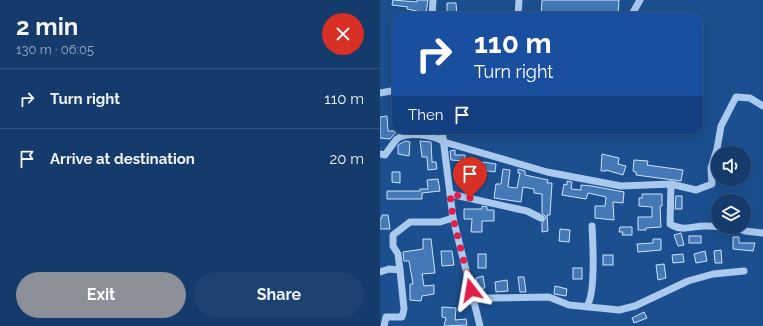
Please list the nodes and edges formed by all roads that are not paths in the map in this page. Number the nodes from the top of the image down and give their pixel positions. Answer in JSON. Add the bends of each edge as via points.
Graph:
{"nodes":[{"id":1,"x":433,"y":0,"type":"edge"},
{"id":2,"x":519,"y":0,"type":"edge"},
{"id":3,"x":640,"y":0,"type":"edge"},
{"id":4,"x":432,"y":12,"type":"edge"},
{"id":5,"x":518,"y":12,"type":"edge"},
{"id":6,"x":633,"y":12,"type":"edge"},
{"id":7,"x":392,"y":91,"type":"edge"},
{"id":8,"x":380,"y":93,"type":"edge"},
{"id":9,"x":763,"y":106,"type":"edge"},
{"id":10,"x":443,"y":134,"type":"edge"},
{"id":11,"x":444,"y":142,"type":"junction"},
{"id":12,"x":380,"y":154,"type":"edge"},
{"id":13,"x":671,"y":184,"type":"junction"},
{"id":14,"x":450,"y":194,"type":"junction"},
{"id":15,"x":453,"y":218,"type":"junction"},
{"id":16,"x":541,"y":218,"type":"dead end"},
{"id":17,"x":592,"y":226,"type":"dead end"},
{"id":18,"x":711,"y":226,"type":"edge"},
{"id":19,"x":751,"y":232,"type":"edge"},
{"id":20,"x":763,"y":233,"type":"edge"},
{"id":21,"x":400,"y":270,"type":"junction"},
{"id":22,"x":744,"y":271,"type":"dead end"},
{"id":23,"x":380,"y":272,"type":"edge"},
{"id":24,"x":473,"y":300,"type":"junction"},
{"id":25,"x":587,"y":306,"type":"junction"},
{"id":26,"x":384,"y":326,"type":"edge"},
{"id":27,"x":480,"y":326,"type":"edge"}],
"edges":[{"from":1,"to":4,"type":"street"},
{"from":2,"to":5,"type":"street"},
{"from":3,"to":6,"type":"street"},
{"from":7,"to":8,"type":"street"},
{"from":9,"to":13,"type":"street","via":[[750,98],[736,97],[721,126],[712,168],[712,184],[696,190]]},
{"from":10,"to":11,"type":"street"},
{"from":11,"to":12,"type":"street","via":[[429,136],[405,135],[397,139],[385,155]]},
{"from":11,"to":13,"type":"street","via":[[547,172],[621,186]]},
{"from":11,"to":14,"type":"street"},
{"from":13,"to":18,"type":"street","via":[[670,224],[677,229]]},
{"from":14,"to":15,"type":"street"},
{"from":14,"to":16,"type":"street","via":[[527,211]]},
{"from":15,"to":21,"type":"street","via":[[440,222],[410,222],[392,235]]},
{"from":15,"to":24,"type":"street"},
{"from":17,"to":25,"type":"street","via":[[592,280]]},
{"from":19,"to":20,"type":"street"},
{"from":21,"to":23,"type":"street","via":[[389,269]]},
{"from":21,"to":26,"type":"street","via":[[404,309],[402,317],[386,317]]},
{"from":22,"to":25,"type":"street","via":[[714,274],[688,281],[628,309]]},
{"from":24,"to":25,"type":"street","via":[[549,297],[569,305]]},
{"from":24,"to":27,"type":"street"}]}
